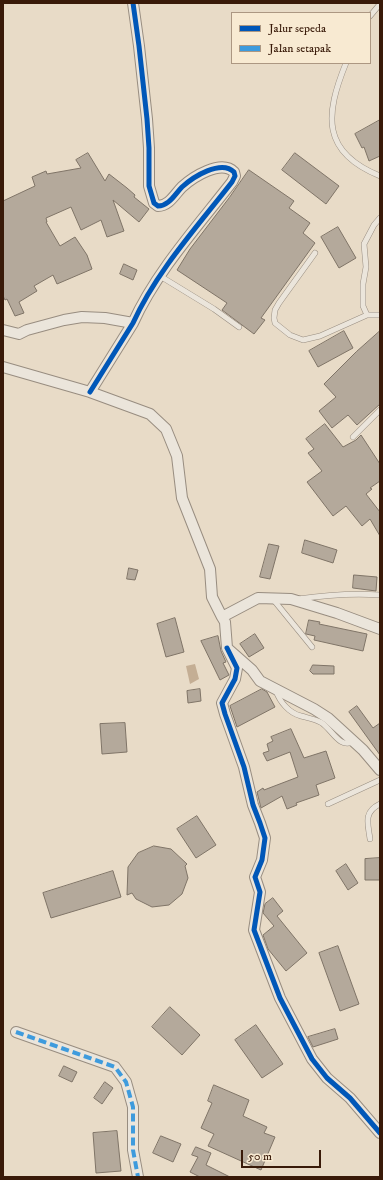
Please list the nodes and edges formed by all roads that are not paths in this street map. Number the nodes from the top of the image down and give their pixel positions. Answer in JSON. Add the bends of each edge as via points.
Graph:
{"nodes":[{"id":1,"x":133,"y":3,"type":"edge"},
{"id":2,"x":380,"y":4,"type":"edge"},
{"id":3,"x":371,"y":15,"type":"edge"},
{"id":4,"x":346,"y":64,"type":"edge"},
{"id":5,"x":380,"y":176,"type":"edge"},
{"id":6,"x":380,"y":218,"type":"edge"},
{"id":7,"x":315,"y":253,"type":"dead end"},
{"id":8,"x":160,"y":276,"type":"junction"},
{"id":9,"x":367,"y":315,"type":"junction"},
{"id":10,"x":380,"y":315,"type":"edge"},
{"id":11,"x":133,"y":324,"type":"junction"},
{"id":12,"x":239,"y":327,"type":"dead end"},
{"id":13,"x":3,"y":330,"type":"edge"},
{"id":14,"x":3,"y":367,"type":"edge"},
{"id":15,"x":90,"y":392,"type":"junction"},
{"id":16,"x":380,"y":410,"type":"edge"},
{"id":17,"x":353,"y":437,"type":"dead end"},
{"id":18,"x":380,"y":595,"type":"edge"},
{"id":19,"x":272,"y":598,"type":"junction"},
{"id":20,"x":291,"y":599,"type":"junction"},
{"id":21,"x":222,"y":617,"type":"junction"},
{"id":22,"x":380,"y":629,"type":"edge"},
{"id":23,"x":312,"y":647,"type":"dead end"},
{"id":24,"x":227,"y":648,"type":"junction"},
{"id":25,"x":380,"y":770,"type":"edge"},
{"id":26,"x":380,"y":780,"type":"edge"},
{"id":27,"x":328,"y":804,"type":"dead end"},
{"id":28,"x":380,"y":804,"type":"edge"},
{"id":29,"x":370,"y":839,"type":"dead end"},
{"id":30,"x":16,"y":1032,"type":"dead end"},
{"id":31,"x":380,"y":1133,"type":"edge"},
{"id":32,"x":138,"y":1177,"type":"edge"}],
"edges":[{"from":1,"to":8,"type":"street","via":[[147,119],[149,186],[154,203],[158,206],[167,204],[190,180],[214,169],[227,168],[234,172],[235,176]]},
{"from":2,"to":3,"type":"lane"},
{"from":4,"to":5,"type":"lane","via":[[335,95],[332,131],[344,154]]},
{"from":6,"to":9,"type":"lane","via":[[364,244],[366,267],[363,306]]},
{"from":7,"to":9,"type":"lane","via":[[275,310],[277,326],[290,335],[304,340],[320,336]]},
{"from":8,"to":11,"type":"street"},
{"from":8,"to":12,"type":"lane"},
{"from":9,"to":10,"type":"lane"},
{"from":11,"to":13,"type":"street","via":[[105,318],[82,317],[27,330],[20,334]]},
{"from":11,"to":15,"type":"street"},
{"from":14,"to":15,"type":"street"},
{"from":15,"to":21,"type":"street","via":[[150,414],[166,429],[178,456],[182,498],[210,570],[212,597]]},
{"from":16,"to":17,"type":"lane"},
{"from":18,"to":20,"type":"lane","via":[[334,594]]},
{"from":19,"to":20,"type":"street"},
{"from":19,"to":21,"type":"street","via":[[258,598]]},
{"from":19,"to":23,"type":"lane"},
{"from":20,"to":22,"type":"street"},
{"from":21,"to":24,"type":"street","via":[[225,622]]},
{"from":24,"to":25,"type":"street","via":[[252,670],[260,681],[328,718],[363,750]]},
{"from":24,"to":31,"type":"street","via":[[236,668],[235,679],[222,703],[265,838],[262,860],[255,877],[260,892],[254,930],[280,998],[312,1059]]},
{"from":26,"to":27,"type":"lane"},
{"from":28,"to":29,"type":"lane","via":[[369,812]]},
{"from":30,"to":32,"type":"street","via":[[115,1067],[126,1082],[133,1107],[134,1150]]}]}
